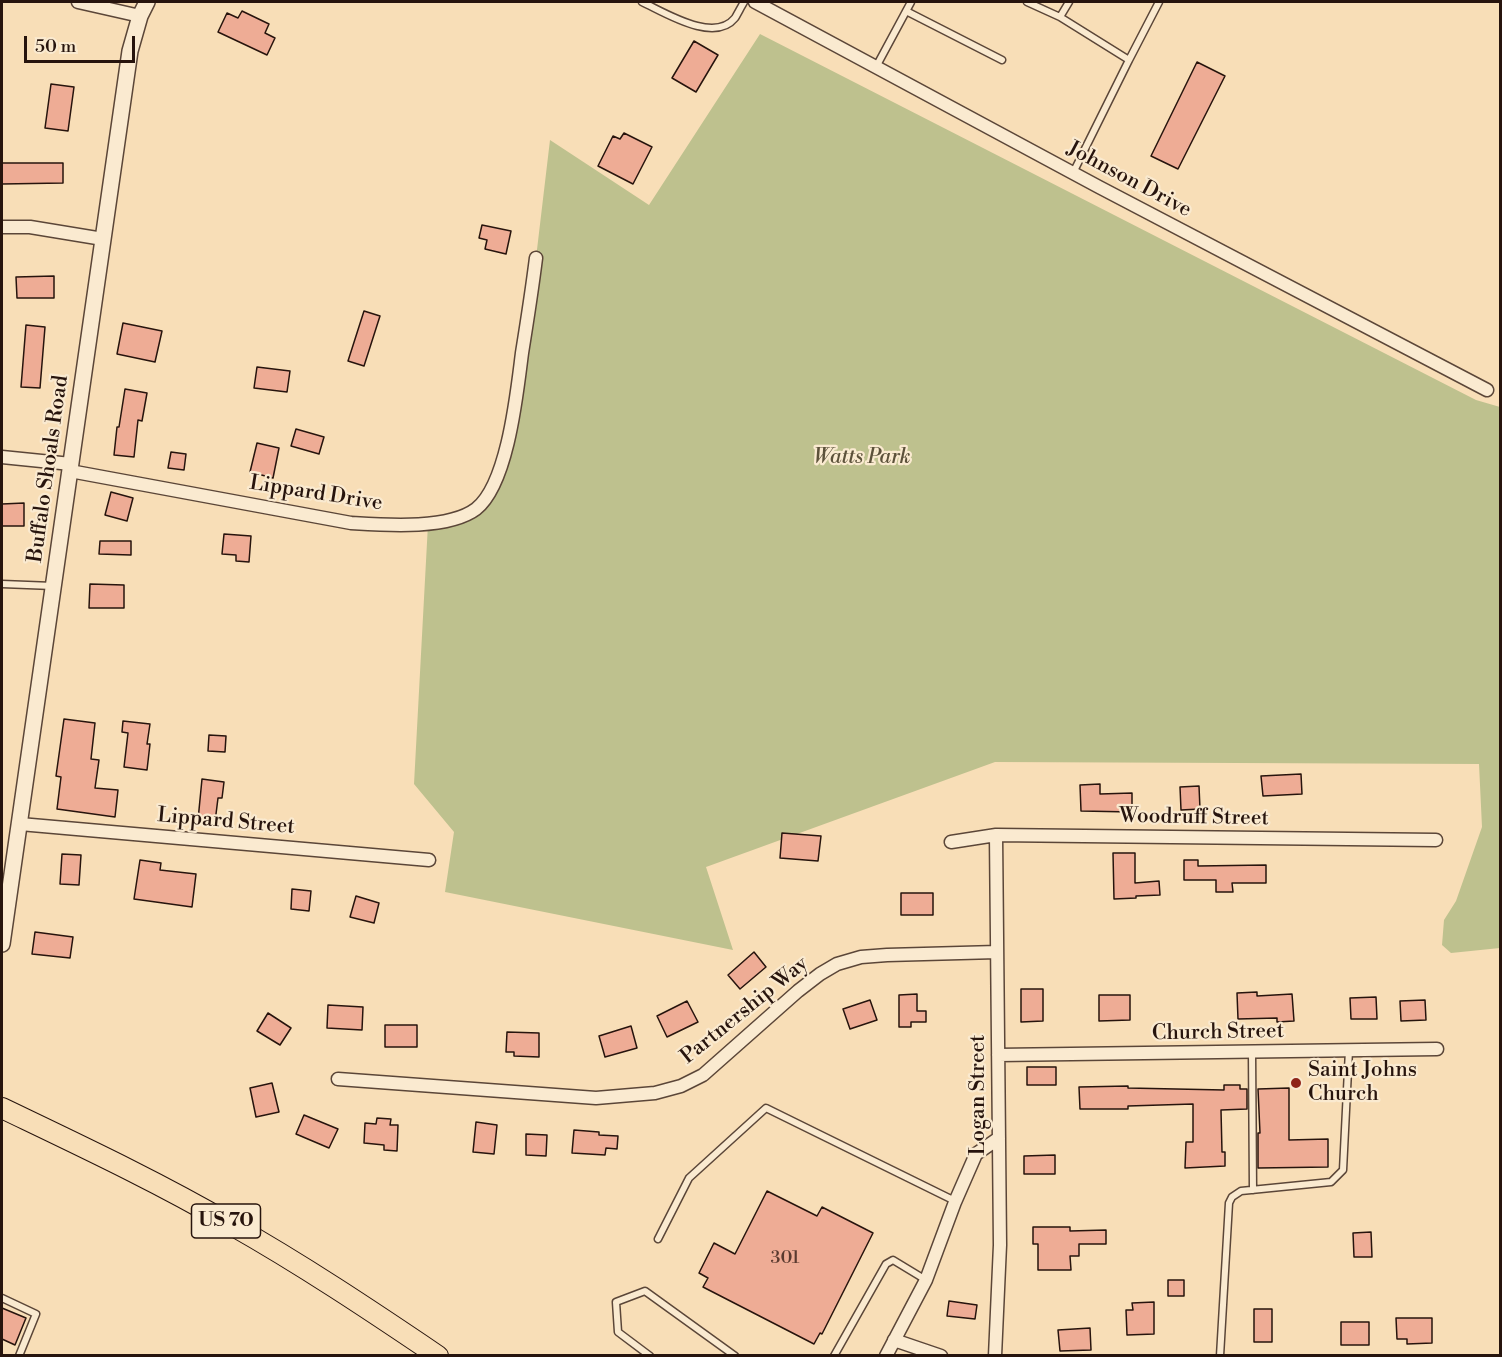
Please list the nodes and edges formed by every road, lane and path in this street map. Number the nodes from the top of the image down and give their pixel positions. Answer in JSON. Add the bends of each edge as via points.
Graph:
{"nodes":[{"id":1,"x":78,"y":2,"type":"edge"},
{"id":2,"x":147,"y":2,"type":"edge"},
{"id":3,"x":642,"y":2,"type":"edge"},
{"id":4,"x":744,"y":2,"type":"edge"},
{"id":5,"x":755,"y":2,"type":"edge"},
{"id":6,"x":911,"y":2,"type":"edge"},
{"id":7,"x":1028,"y":2,"type":"edge"},
{"id":8,"x":1069,"y":2,"type":"edge"},
{"id":9,"x":1160,"y":2,"type":"edge"},
{"id":10,"x":906,"y":11,"type":"junction"},
{"id":11,"x":140,"y":16,"type":"junction"},
{"id":12,"x":1060,"y":17,"type":"junction"},
{"id":13,"x":1002,"y":60,"type":"dead end"},
{"id":14,"x":1129,"y":60,"type":"junction"},
{"id":15,"x":876,"y":67,"type":"junction"},
{"id":16,"x":1073,"y":173,"type":"junction"},
{"id":17,"x":2,"y":227,"type":"edge"},
{"id":18,"x":104,"y":239,"type":"junction"},
{"id":19,"x":536,"y":258,"type":"dead end"},
{"id":20,"x":1487,"y":390,"type":"dead end"},
{"id":21,"x":2,"y":457,"type":"edge"},
{"id":22,"x":71,"y":468,"type":"junction"},
{"id":23,"x":2,"y":584,"type":"edge"},
{"id":24,"x":54,"y":586,"type":"junction"},
{"id":25,"x":20,"y":824,"type":"junction"},
{"id":26,"x":996,"y":835,"type":"junction"},
{"id":27,"x":1436,"y":840,"type":"dead end"},
{"id":28,"x":951,"y":842,"type":"dead end"},
{"id":29,"x":429,"y":860,"type":"dead end"},
{"id":30,"x":2,"y":944,"type":"edge"},
{"id":31,"x":997,"y":952,"type":"junction"},
{"id":32,"x":1437,"y":1049,"type":"dead end"},
{"id":33,"x":1349,"y":1050,"type":"junction"},
{"id":34,"x":1252,"y":1052,"type":"junction"},
{"id":35,"x":998,"y":1055,"type":"junction"},
{"id":36,"x":338,"y":1079,"type":"dead end"},
{"id":37,"x":2,"y":1108,"type":"edge"},
{"id":38,"x":999,"y":1138,"type":"junction"},
{"id":39,"x":1253,"y":1190,"type":"junction"},
{"id":40,"x":955,"y":1202,"type":"junction"},
{"id":41,"x":658,"y":1239,"type":"dead end"},
{"id":42,"x":926,"y":1280,"type":"junction"},
{"id":43,"x":2,"y":1298,"type":"edge"},
{"id":44,"x":894,"y":1340,"type":"junction"},
{"id":45,"x":19,"y":1356,"type":"edge"},
{"id":46,"x":438,"y":1356,"type":"edge"},
{"id":47,"x":650,"y":1356,"type":"edge"},
{"id":48,"x":735,"y":1356,"type":"edge"},
{"id":49,"x":834,"y":1356,"type":"edge"},
{"id":50,"x":886,"y":1356,"type":"edge"},
{"id":51,"x":941,"y":1356,"type":"edge"},
{"id":52,"x":995,"y":1356,"type":"edge"},
{"id":53,"x":1220,"y":1356,"type":"edge"}],
"edges":[{"from":1,"to":11,"type":"street"},
{"from":2,"to":11,"type":"street","name":"Buffalo Shoals Road"},
{"from":3,"to":4,"type":"lane","via":[[703,28],[728,23]]},
{"from":5,"to":15,"type":"street","name":"Johnson Drive"},
{"from":6,"to":10,"type":"lane"},
{"from":7,"to":12,"type":"lane"},
{"from":8,"to":12,"type":"lane"},
{"from":9,"to":14,"type":"lane"},
{"from":10,"to":13,"type":"lane"},
{"from":10,"to":15,"type":"lane"},
{"from":11,"to":18,"type":"street","name":"Buffalo Shoals Road","via":[[130,51]]},
{"from":12,"to":14,"type":"lane"},
{"from":14,"to":16,"type":"lane"},
{"from":15,"to":16,"type":"street","name":"Johnson Drive"},
{"from":16,"to":20,"type":"street","name":"Johnson Drive"},
{"from":17,"to":18,"type":"street","via":[[30,227]]},
{"from":18,"to":22,"type":"street","name":"Buffalo Shoals Road"},
{"from":19,"to":22,"type":"street","name":"Lippard Drive","via":[[510,437],[491,490],[476,508],[454,518],[393,526],[351,523]]},
{"from":21,"to":22,"type":"street","name":"Lippard Drive"},
{"from":22,"to":24,"type":"street","name":"Buffalo Shoals Road"},
{"from":23,"to":24,"type":"lane"},
{"from":24,"to":25,"type":"street","name":"Buffalo Shoals Road"},
{"from":25,"to":29,"type":"street","name":"Lippard Street"},
{"from":25,"to":30,"type":"street","name":"Buffalo Shoals Road"},
{"from":26,"to":27,"type":"street","name":"Woodruff Street"},
{"from":26,"to":28,"type":"street","name":"Woodruff Street"},
{"from":26,"to":31,"type":"street","name":"Logan Street"},
{"from":31,"to":35,"type":"street","name":"Logan Street"},
{"from":31,"to":36,"type":"street","name":"Partnership Way","via":[[887,955],[837,964],[798,991],[704,1075],[655,1093],[596,1098]]},
{"from":32,"to":33,"type":"street","name":"Church Street"},
{"from":33,"to":34,"type":"street","name":"Church Street"},
{"from":33,"to":39,"type":"lane","via":[[1343,1170],[1331,1182]]},
{"from":34,"to":35,"type":"street","name":"Church Street"},
{"from":34,"to":39,"type":"lane"},
{"from":35,"to":38,"type":"street","name":"Logan Street"},
{"from":37,"to":46,"type":"highway","number":"US 70","via":[[229,1223],[331,1284]]},
{"from":38,"to":40,"type":"street","via":[[976,1154]]},
{"from":38,"to":52,"type":"street","name":"Logan Street"},
{"from":39,"to":53,"type":"lane","via":[[1241,1191],[1228,1203]]},
{"from":40,"to":41,"type":"lane","via":[[766,1108],[689,1178]]},
{"from":40,"to":42,"type":"street"},
{"from":42,"to":44,"type":"street"},
{"from":42,"to":49,"type":"lane","via":[[893,1260],[886,1264]]},
{"from":43,"to":45,"type":"lane","via":[[36,1314]]},
{"from":44,"to":50,"type":"street"},
{"from":44,"to":51,"type":"street"},
{"from":47,"to":48,"type":"lane","via":[[618,1332],[616,1302],[645,1291]]}]}
